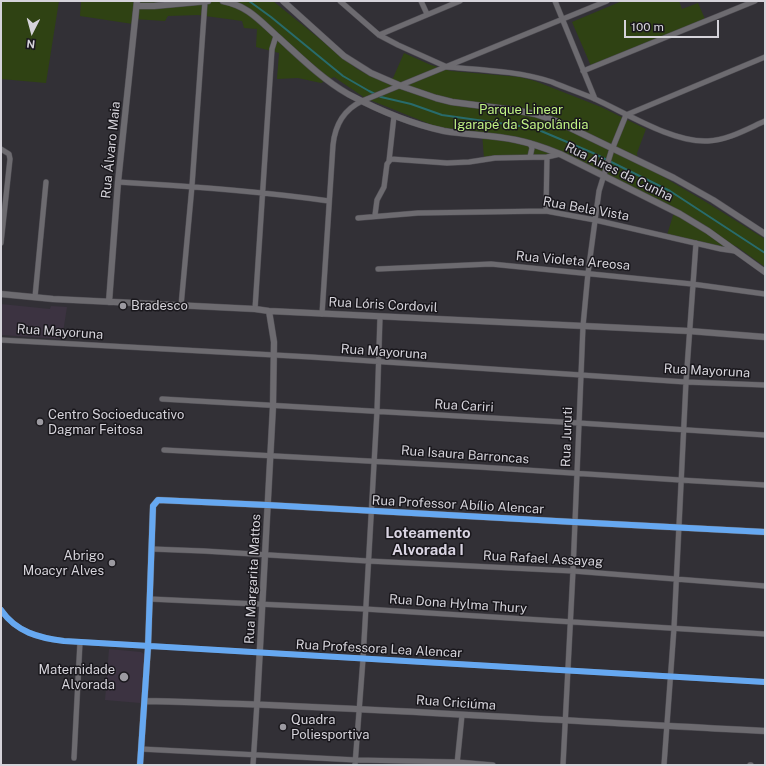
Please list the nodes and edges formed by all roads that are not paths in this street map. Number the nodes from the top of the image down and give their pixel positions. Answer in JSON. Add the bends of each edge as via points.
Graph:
{"nodes":[{"id":1,"x":205,"y":1,"type":"edge"},
{"id":2,"x":208,"y":1,"type":"edge"},
{"id":3,"x":223,"y":1,"type":"edge"},
{"id":4,"x":283,"y":1,"type":"edge"},
{"id":5,"x":340,"y":1,"type":"edge"},
{"id":6,"x":421,"y":1,"type":"edge"},
{"id":7,"x":460,"y":1,"type":"edge"},
{"id":8,"x":555,"y":1,"type":"edge"},
{"id":9,"x":607,"y":1,"type":"edge"},
{"id":10,"x":754,"y":1,"type":"edge"},
{"id":11,"x":137,"y":3,"type":"edge"},
{"id":12,"x":427,"y":14,"type":"junction"},
{"id":13,"x":562,"y":19,"type":"junction"},
{"id":14,"x":379,"y":35,"type":"junction"},
{"id":15,"x":276,"y":36,"type":"junction"},
{"id":16,"x":765,"y":57,"type":"edge"},
{"id":17,"x":447,"y":67,"type":"junction"},
{"id":18,"x":583,"y":71,"type":"junction"},
{"id":19,"x":398,"y":87,"type":"junction"},
{"id":20,"x":595,"y":99,"type":"junction"},
{"id":21,"x":362,"y":101,"type":"junction"},
{"id":22,"x":626,"y":115,"type":"junction"},
{"id":23,"x":394,"y":116,"type":"junction"},
{"id":24,"x":765,"y":121,"type":"edge"},
{"id":25,"x":530,"y":144,"type":"junction"},
{"id":26,"x":1,"y":149,"type":"edge"},
{"id":27,"x":612,"y":150,"type":"junction"},
{"id":28,"x":560,"y":154,"type":"junction"},
{"id":29,"x":547,"y":156,"type":"junction"},
{"id":30,"x":530,"y":157,"type":"junction"},
{"id":31,"x":389,"y":161,"type":"junction"},
{"id":32,"x":604,"y":177,"type":"junction"},
{"id":33,"x":46,"y":182,"type":"dead end"},
{"id":34,"x":118,"y":182,"type":"junction"},
{"id":35,"x":192,"y":186,"type":"junction"},
{"id":36,"x":263,"y":192,"type":"junction"},
{"id":37,"x":329,"y":201,"type":"junction"},
{"id":38,"x":546,"y":211,"type":"junction"},
{"id":39,"x":375,"y":215,"type":"junction"},
{"id":40,"x":358,"y":218,"type":"dead end"},
{"id":41,"x":595,"y":220,"type":"junction"},
{"id":42,"x":765,"y":234,"type":"edge"},
{"id":43,"x":1,"y":243,"type":"edge"},
{"id":44,"x":696,"y":243,"type":"junction"},
{"id":45,"x":736,"y":251,"type":"junction"},
{"id":46,"x":378,"y":269,"type":"dead end"},
{"id":47,"x":765,"y":272,"type":"edge"},
{"id":48,"x":588,"y":273,"type":"junction"},
{"id":49,"x":692,"y":284,"type":"junction"},
{"id":50,"x":1,"y":294,"type":"edge"},
{"id":51,"x":765,"y":294,"type":"edge"},
{"id":52,"x":35,"y":297,"type":"junction"},
{"id":53,"x":110,"y":302,"type":"junction"},
{"id":54,"x":181,"y":306,"type":"junction"},
{"id":55,"x":255,"y":309,"type":"junction"},
{"id":56,"x":269,"y":311,"type":"junction"},
{"id":57,"x":322,"y":314,"type":"junction"},
{"id":58,"x":380,"y":317,"type":"junction"},
{"id":59,"x":583,"y":326,"type":"junction"},
{"id":60,"x":689,"y":331,"type":"junction"},
{"id":61,"x":765,"y":337,"type":"edge"},
{"id":62,"x":1,"y":340,"type":"edge"},
{"id":63,"x":274,"y":355,"type":"junction"},
{"id":64,"x":379,"y":362,"type":"junction"},
{"id":65,"x":581,"y":375,"type":"junction"},
{"id":66,"x":686,"y":382,"type":"junction"},
{"id":67,"x":765,"y":385,"type":"edge"},
{"id":68,"x":162,"y":400,"type":"dead end"},
{"id":69,"x":273,"y":406,"type":"junction"},
{"id":70,"x":377,"y":411,"type":"junction"},
{"id":71,"x":579,"y":423,"type":"junction"},
{"id":72,"x":684,"y":430,"type":"junction"},
{"id":73,"x":765,"y":435,"type":"edge"},
{"id":74,"x":164,"y":450,"type":"dead end"},
{"id":75,"x":270,"y":456,"type":"junction"},
{"id":76,"x":374,"y":461,"type":"junction"},
{"id":77,"x":577,"y":474,"type":"junction"},
{"id":78,"x":680,"y":480,"type":"junction"},
{"id":79,"x":765,"y":485,"type":"edge"},
{"id":80,"x":267,"y":505,"type":"junction"},
{"id":81,"x":371,"y":511,"type":"junction"},
{"id":82,"x":574,"y":522,"type":"junction"},
{"id":83,"x":678,"y":527,"type":"junction"},
{"id":84,"x":765,"y":532,"type":"edge"},
{"id":85,"x":152,"y":549,"type":"junction"},
{"id":86,"x":265,"y":554,"type":"junction"},
{"id":87,"x":368,"y":561,"type":"junction"},
{"id":88,"x":573,"y":571,"type":"junction"},
{"id":89,"x":676,"y":579,"type":"junction"},
{"id":90,"x":765,"y":586,"type":"edge"},
{"id":91,"x":150,"y":599,"type":"junction"},
{"id":92,"x":263,"y":604,"type":"junction"},
{"id":93,"x":365,"y":609,"type":"junction"},
{"id":94,"x":1,"y":610,"type":"edge"},
{"id":95,"x":570,"y":622,"type":"junction"},
{"id":96,"x":674,"y":628,"type":"junction"},
{"id":97,"x":765,"y":634,"type":"edge"},
{"id":98,"x":80,"y":642,"type":"junction"},
{"id":99,"x":148,"y":647,"type":"junction"},
{"id":100,"x":260,"y":652,"type":"junction"},
{"id":101,"x":363,"y":659,"type":"junction"},
{"id":102,"x":567,"y":671,"type":"junction"},
{"id":103,"x":671,"y":677,"type":"junction"},
{"id":104,"x":765,"y":682,"type":"edge"},
{"id":105,"x":145,"y":701,"type":"junction"},
{"id":106,"x":257,"y":704,"type":"junction"},
{"id":107,"x":360,"y":708,"type":"junction"},
{"id":108,"x":462,"y":715,"type":"junction"},
{"id":109,"x":566,"y":721,"type":"junction"},
{"id":110,"x":667,"y":726,"type":"junction"},
{"id":111,"x":765,"y":731,"type":"edge"},
{"id":112,"x":141,"y":749,"type":"junction"},
{"id":113,"x":254,"y":754,"type":"junction"},
{"id":114,"x":74,"y":758,"type":"dead end"},
{"id":115,"x":355,"y":762,"type":"edge"},
{"id":116,"x":457,"y":764,"type":"edge"},
{"id":117,"x":140,"y":765,"type":"edge"},
{"id":118,"x":253,"y":765,"type":"edge"},
{"id":119,"x":493,"y":765,"type":"edge"},
{"id":120,"x":562,"y":765,"type":"edge"},
{"id":121,"x":664,"y":765,"type":"edge"}],
"edges":[{"from":1,"to":2,"type":"street"},
{"from":1,"to":11,"type":"street","via":[[154,6]]},
{"from":1,"to":35,"type":"street"},
{"from":3,"to":15,"type":"street","name":"Rua Aires da Cunha","via":[[246,9]]},
{"from":4,"to":19,"type":"street","name":"Rua Aires da Cunha","via":[[344,56]]},
{"from":5,"to":14,"type":"street"},
{"from":6,"to":12,"type":"street"},
{"from":7,"to":12,"type":"street"},
{"from":8,"to":13,"type":"street"},
{"from":9,"to":13,"type":"street"},
{"from":10,"to":18,"type":"street"},
{"from":11,"to":34,"type":"street","name":"Rua Álvaro Maia"},
{"from":12,"to":14,"type":"street"},
{"from":13,"to":17,"type":"street"},
{"from":13,"to":18,"type":"street"},
{"from":14,"to":17,"type":"street"},
{"from":15,"to":21,"type":"street","name":"Rua Aires da Cunha","via":[[332,84]]},
{"from":15,"to":36,"type":"street","via":[[272,49]]},
{"from":16,"to":22,"type":"street"},
{"from":17,"to":19,"type":"street"},
{"from":17,"to":20,"type":"street","via":[[522,75],[551,82]]},
{"from":18,"to":20,"type":"street"},
{"from":19,"to":21,"type":"street"},
{"from":19,"to":27,"type":"street","name":"Rua Aires da Cunha","via":[[452,102],[535,114],[556,121]]},
{"from":20,"to":22,"type":"street"},
{"from":21,"to":23,"type":"street","name":"Rua Aires da Cunha"},
{"from":21,"to":37,"type":"street","via":[[345,113],[335,132]]},
{"from":22,"to":24,"type":"street","via":[[674,135],[707,141],[730,136]]},
{"from":22,"to":27,"type":"street","name":"Rua Juruti"},
{"from":23,"to":25,"type":"street","name":"Rua Aires da Cunha","via":[[445,131]]},
{"from":23,"to":31,"type":"street"},
{"from":25,"to":28,"type":"street","name":"Rua Aires da Cunha"},
{"from":25,"to":30,"type":"street"},
{"from":26,"to":43,"type":"street","via":[[9,154],[10,159]]},
{"from":27,"to":32,"type":"street","name":"Rua Juruti"},
{"from":27,"to":42,"type":"street","name":"Rua Aires da Cunha","via":[[674,178]]},
{"from":28,"to":29,"type":"street"},
{"from":28,"to":32,"type":"street","name":"Rua Aires da Cunha"},
{"from":29,"to":30,"type":"street"},
{"from":29,"to":38,"type":"street"},
{"from":30,"to":31,"type":"street","via":[[446,163],[395,158]]},
{"from":31,"to":39,"type":"street"},
{"from":32,"to":41,"type":"street","name":"Rua Juruti","via":[[599,191]]},
{"from":32,"to":45,"type":"street","name":"Rua Aires da Cunha","via":[[680,214]]},
{"from":33,"to":52,"type":"street"},
{"from":34,"to":35,"type":"street"},
{"from":34,"to":53,"type":"street","name":"Rua Álvaro Maia"},
{"from":35,"to":36,"type":"street"},
{"from":35,"to":54,"type":"street"},
{"from":36,"to":37,"type":"street"},
{"from":36,"to":55,"type":"street"},
{"from":37,"to":57,"type":"street"},
{"from":38,"to":39,"type":"street","name":"Rua Bela Vista"},
{"from":38,"to":41,"type":"street","name":"Rua Bela Vista"},
{"from":39,"to":40,"type":"street","name":"Rua Bela Vista"},
{"from":41,"to":44,"type":"street","name":"Rua Bela Vista"},
{"from":41,"to":48,"type":"street","name":"Rua Juruti"},
{"from":44,"to":45,"type":"street","name":"Rua Bela Vista"},
{"from":44,"to":49,"type":"street"},
{"from":45,"to":47,"type":"street","name":"Rua Aires da Cunha"},
{"from":46,"to":48,"type":"street","name":"Rua Violeta Areosa","via":[[491,264]]},
{"from":48,"to":49,"type":"street","name":"Rua Violeta Areosa"},
{"from":48,"to":59,"type":"street","name":"Rua Juruti"},
{"from":49,"to":51,"type":"street","name":"Rua Violeta Areosa"},
{"from":49,"to":60,"type":"street"},
{"from":50,"to":52,"type":"street","name":"Rua Lóris Cordovil"},
{"from":52,"to":53,"type":"street","name":"Rua Lóris Cordovil"},
{"from":53,"to":54,"type":"street","name":"Rua Lóris Cordovil"},
{"from":54,"to":55,"type":"street","name":"Rua Lóris Cordovil"},
{"from":55,"to":56,"type":"street","name":"Rua Lóris Cordovil"},
{"from":56,"to":57,"type":"street","name":"Rua Lóris Cordovil"},
{"from":56,"to":63,"type":"street","name":"Rua Margarita Mattos"},
{"from":57,"to":58,"type":"street","name":"Rua Lóris Cordovil"},
{"from":58,"to":59,"type":"street","name":"Rua Lóris Cordovil"},
{"from":58,"to":64,"type":"street"},
{"from":59,"to":60,"type":"street","name":"Rua Lóris Cordovil"},
{"from":59,"to":65,"type":"street","name":"Rua Juruti"},
{"from":60,"to":61,"type":"street","name":"Rua Lóris Cordovil"},
{"from":60,"to":66,"type":"street"},
{"from":62,"to":63,"type":"street","name":"Rua Mayoruna"},
{"from":63,"to":64,"type":"street","name":"Rua Mayoruna"},
{"from":63,"to":69,"type":"street","name":"Rua Margarita Mattos"},
{"from":64,"to":65,"type":"street","name":"Rua Mayoruna"},
{"from":64,"to":70,"type":"street"},
{"from":65,"to":66,"type":"street","name":"Rua Mayoruna"},
{"from":65,"to":71,"type":"street","name":"Rua Juruti"},
{"from":66,"to":67,"type":"street","name":"Rua Mayoruna"},
{"from":66,"to":72,"type":"street"},
{"from":68,"to":69,"type":"street","name":"Rua Cariri"},
{"from":69,"to":70,"type":"street","name":"Rua Cariri"},
{"from":69,"to":75,"type":"street","name":"Rua Margarita Mattos"},
{"from":70,"to":71,"type":"street","name":"Rua Cariri"},
{"from":70,"to":76,"type":"street"},
{"from":71,"to":72,"type":"street","name":"Rua Cariri"},
{"from":71,"to":77,"type":"street","name":"Rua Juruti"},
{"from":72,"to":73,"type":"street","name":"Rua Cariri"},
{"from":72,"to":78,"type":"street"},
{"from":74,"to":75,"type":"street","name":"Rua Isaura Barroncas"},
{"from":75,"to":76,"type":"street","name":"Rua Isaura Barroncas"},
{"from":75,"to":80,"type":"street","name":"Rua Margarita Mattos"},
{"from":76,"to":77,"type":"street","name":"Rua Isaura Barroncas"},
{"from":76,"to":81,"type":"street"},
{"from":77,"to":78,"type":"street","name":"Rua Isaura Barroncas"},
{"from":77,"to":82,"type":"street","name":"Rua Juruti"},
{"from":78,"to":79,"type":"street","name":"Rua Isaura Barroncas"},
{"from":78,"to":83,"type":"street"},
{"from":80,"to":81,"type":"street","name":"Rua Professor Abílio Alencar"},
{"from":80,"to":85,"type":"street","name":"Rua Professor Abílio Alencar","via":[[163,499],[156,501],[153,506]]},
{"from":80,"to":86,"type":"street","name":"Rua Margarita Mattos"},
{"from":81,"to":82,"type":"street","name":"Rua Professor Abílio Alencar"},
{"from":81,"to":87,"type":"street"},
{"from":82,"to":83,"type":"street","name":"Rua Professor Abílio Alencar"},
{"from":82,"to":88,"type":"street","name":"Rua Juruti"},
{"from":83,"to":84,"type":"street","name":"Rua Professor Abílio Alencar"},
{"from":83,"to":89,"type":"street"},
{"from":85,"to":86,"type":"street","name":"Rua Rafael Assayag"},
{"from":85,"to":91,"type":"street"},
{"from":86,"to":87,"type":"street","name":"Rua Rafael Assayag"},
{"from":86,"to":92,"type":"street","name":"Rua Margarita Mattos"},
{"from":87,"to":88,"type":"street","name":"Rua Rafael Assayag"},
{"from":87,"to":93,"type":"street"},
{"from":88,"to":89,"type":"street","name":"Rua Rafael Assayag"},
{"from":88,"to":95,"type":"street","name":"Rua Juruti"},
{"from":89,"to":90,"type":"street","name":"Rua Rafael Assayag"},
{"from":89,"to":96,"type":"street"},
{"from":91,"to":92,"type":"street","name":"Rua Dona Hylma Thury"},
{"from":91,"to":99,"type":"street"},
{"from":92,"to":93,"type":"street","name":"Rua Dona Hylma Thury"},
{"from":92,"to":100,"type":"street","name":"Rua Margarita Mattos"},
{"from":93,"to":95,"type":"street","name":"Rua Dona Hylma Thury"},
{"from":93,"to":101,"type":"street"},
{"from":94,"to":98,"type":"street","name":"Rua Professora Lea Alencar","via":[[22,630],[35,636],[48,640]]},
{"from":95,"to":96,"type":"street","name":"Rua Dona Hylma Thury"},
{"from":95,"to":102,"type":"street","name":"Rua Juruti"},
{"from":96,"to":97,"type":"street","name":"Rua Dona Hylma Thury"},
{"from":96,"to":103,"type":"street"},
{"from":98,"to":99,"type":"street","name":"Rua Professora Lea Alencar"},
{"from":98,"to":114,"type":"street"},
{"from":99,"to":100,"type":"street","name":"Rua Professora Lea Alencar"},
{"from":99,"to":105,"type":"street"},
{"from":100,"to":101,"type":"street","name":"Rua Professora Lea Alencar"},
{"from":100,"to":106,"type":"street","name":"Rua Margarita Mattos"},
{"from":101,"to":102,"type":"street","name":"Rua Professora Lea Alencar"},
{"from":101,"to":107,"type":"street"},
{"from":102,"to":103,"type":"street","name":"Rua Professora Lea Alencar"},
{"from":102,"to":109,"type":"street","name":"Rua Juruti"},
{"from":103,"to":104,"type":"street","name":"Rua Professora Lea Alencar"},
{"from":103,"to":110,"type":"street"},
{"from":105,"to":106,"type":"street","name":"Rua Criciúma"},
{"from":105,"to":112,"type":"street"},
{"from":106,"to":107,"type":"street","name":"Rua Criciúma"},
{"from":106,"to":113,"type":"street","name":"Rua Margarita Mattos"},
{"from":107,"to":108,"type":"street","name":"Rua Criciúma"},
{"from":107,"to":115,"type":"street"},
{"from":108,"to":109,"type":"street","name":"Rua Criciúma"},
{"from":108,"to":116,"type":"street"},
{"from":109,"to":110,"type":"street","name":"Rua Criciúma"},
{"from":109,"to":120,"type":"street","name":"Rua Juruti"},
{"from":110,"to":111,"type":"street","name":"Rua Criciúma"},
{"from":110,"to":121,"type":"street"},
{"from":112,"to":113,"type":"street"},
{"from":112,"to":117,"type":"street"},
{"from":113,"to":115,"type":"street"},
{"from":113,"to":118,"type":"street","name":"Rua Margarita Mattos"},
{"from":115,"to":116,"type":"street"},
{"from":116,"to":119,"type":"street"}]}
